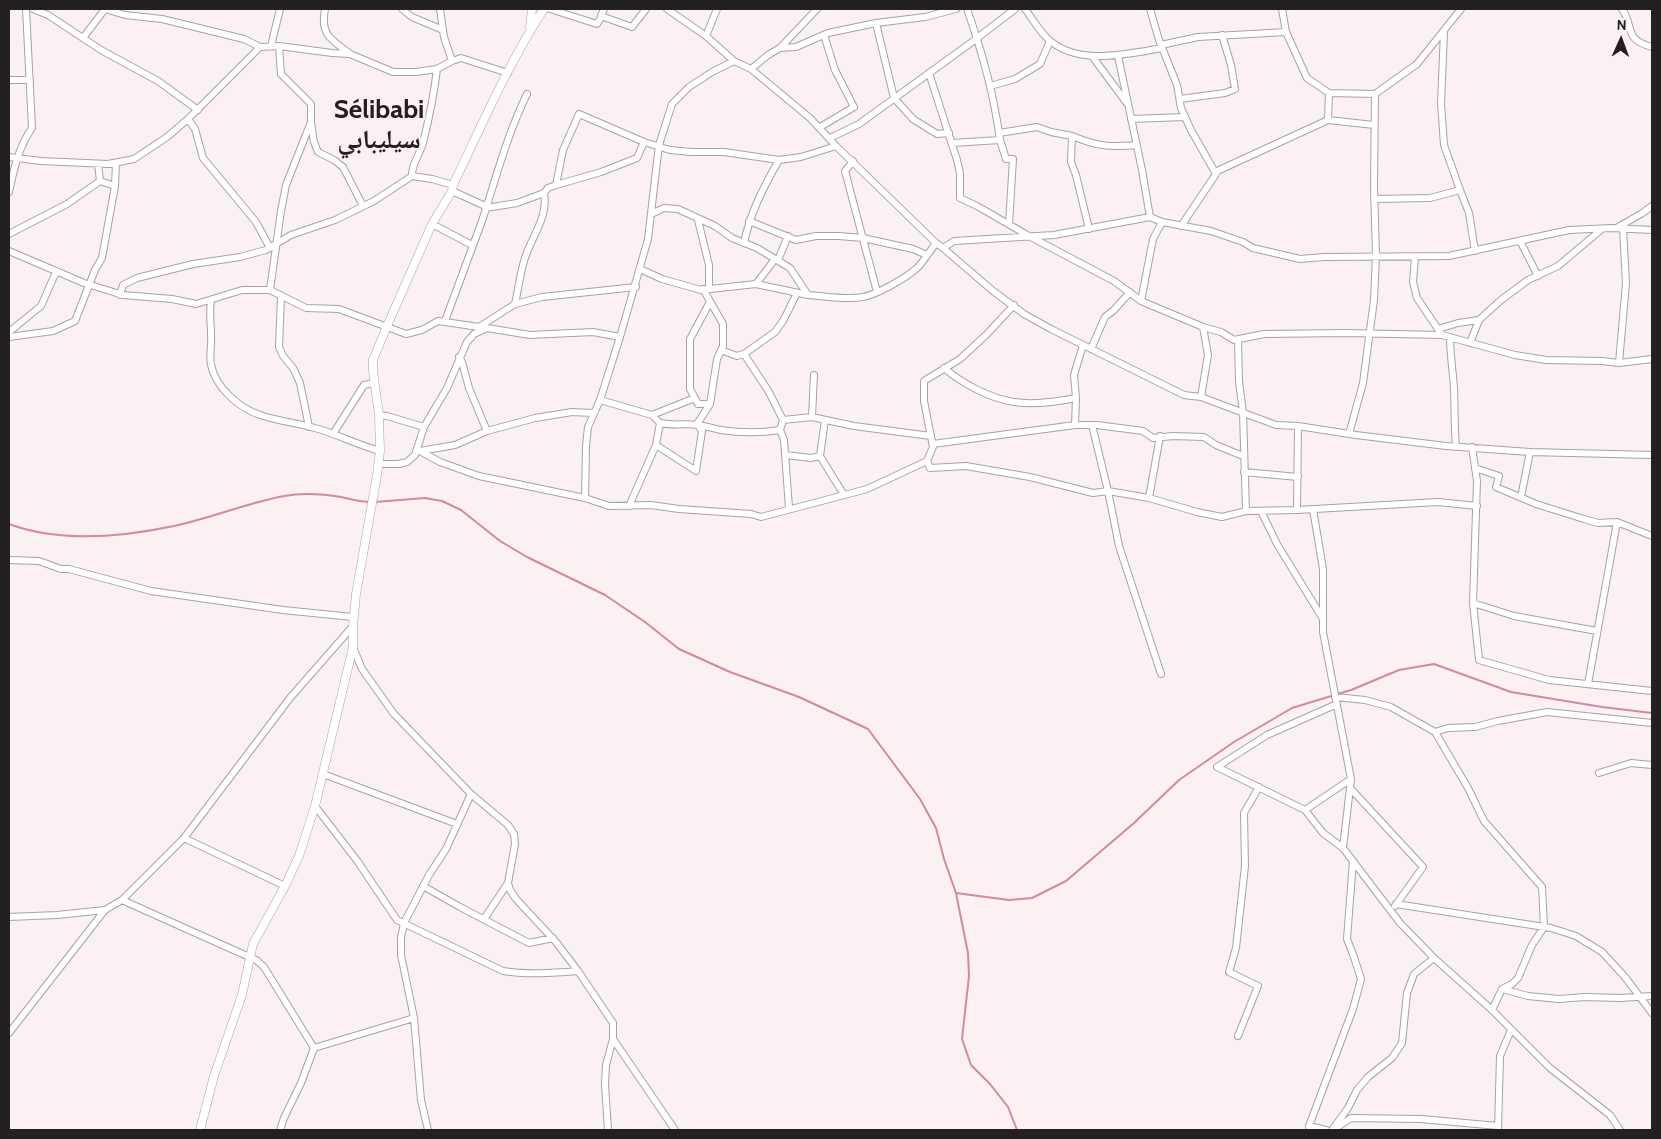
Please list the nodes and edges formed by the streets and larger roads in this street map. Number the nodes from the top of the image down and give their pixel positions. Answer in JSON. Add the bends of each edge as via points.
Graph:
{"nodes":[{"id":1,"x":26,"y":9,"type":"edge"},
{"id":2,"x":33,"y":9,"type":"edge"},
{"id":3,"x":105,"y":9,"type":"edge"},
{"id":4,"x":280,"y":9,"type":"edge"},
{"id":5,"x":325,"y":9,"type":"edge"},
{"id":6,"x":402,"y":9,"type":"edge"},
{"id":7,"x":440,"y":9,"type":"edge"},
{"id":8,"x":532,"y":9,"type":"edge"},
{"id":9,"x":544,"y":9,"type":"edge"},
{"id":10,"x":550,"y":9,"type":"edge"},
{"id":11,"x":604,"y":9,"type":"edge"},
{"id":12,"x":646,"y":9,"type":"edge"},
{"id":13,"x":667,"y":9,"type":"edge"},
{"id":14,"x":717,"y":9,"type":"edge"},
{"id":15,"x":818,"y":9,"type":"edge"},
{"id":16,"x":956,"y":9,"type":"edge"},
{"id":17,"x":966,"y":9,"type":"edge"},
{"id":18,"x":1015,"y":9,"type":"edge"},
{"id":19,"x":1025,"y":9,"type":"edge"},
{"id":20,"x":1150,"y":9,"type":"edge"},
{"id":21,"x":1282,"y":9,"type":"edge"},
{"id":22,"x":1461,"y":9,"type":"edge"},
{"id":23,"x":1622,"y":9,"type":"edge"},
{"id":24,"x":602,"y":16,"type":"junction"},
{"id":25,"x":876,"y":23,"type":"junction"},
{"id":26,"x":530,"y":29,"type":"junction"},
{"id":27,"x":443,"y":30,"type":"junction"},
{"id":28,"x":1286,"y":32,"type":"junction"},
{"id":29,"x":1444,"y":32,"type":"junction"},
{"id":30,"x":824,"y":35,"type":"junction"},
{"id":31,"x":1222,"y":35,"type":"junction"},
{"id":32,"x":706,"y":36,"type":"junction"},
{"id":33,"x":83,"y":38,"type":"junction"},
{"id":34,"x":977,"y":38,"type":"junction"},
{"id":35,"x":1050,"y":41,"type":"junction"},
{"id":36,"x":271,"y":46,"type":"junction"},
{"id":37,"x":279,"y":46,"type":"junction"},
{"id":38,"x":260,"y":47,"type":"junction"},
{"id":39,"x":1162,"y":47,"type":"junction"},
{"id":40,"x":1652,"y":47,"type":"edge"},
{"id":41,"x":780,"y":48,"type":"junction"},
{"id":42,"x":350,"y":54,"type":"junction"},
{"id":43,"x":1092,"y":56,"type":"junction"},
{"id":44,"x":1118,"y":56,"type":"junction"},
{"id":45,"x":452,"y":61,"type":"junction"},
{"id":46,"x":734,"y":61,"type":"junction"},
{"id":47,"x":437,"y":69,"type":"junction"},
{"id":48,"x":751,"y":69,"type":"junction"},
{"id":49,"x":929,"y":73,"type":"junction"},
{"id":50,"x":508,"y":74,"type":"junction"},
{"id":51,"x":9,"y":80,"type":"edge"},
{"id":52,"x":30,"y":80,"type":"junction"},
{"id":53,"x":990,"y":86,"type":"junction"},
{"id":54,"x":1329,"y":93,"type":"junction"},
{"id":55,"x":527,"y":94,"type":"dead end"},
{"id":56,"x":1375,"y":94,"type":"junction"},
{"id":57,"x":894,"y":98,"type":"junction"},
{"id":58,"x":1180,"y":99,"type":"junction"},
{"id":59,"x":1128,"y":105,"type":"junction"},
{"id":60,"x":198,"y":110,"type":"junction"},
{"id":61,"x":1185,"y":117,"type":"junction"},
{"id":62,"x":188,"y":119,"type":"junction"},
{"id":63,"x":1131,"y":119,"type":"junction"},
{"id":64,"x":1328,"y":120,"type":"junction"},
{"id":65,"x":311,"y":122,"type":"junction"},
{"id":66,"x":1374,"y":125,"type":"junction"},
{"id":67,"x":820,"y":127,"type":"junction"},
{"id":68,"x":949,"y":133,"type":"junction"},
{"id":69,"x":1072,"y":136,"type":"junction"},
{"id":70,"x":999,"y":137,"type":"junction"},
{"id":71,"x":830,"y":138,"type":"junction"},
{"id":72,"x":644,"y":142,"type":"junction"},
{"id":73,"x":952,"y":143,"type":"junction"},
{"id":74,"x":659,"y":145,"type":"junction"},
{"id":75,"x":1137,"y":145,"type":"junction"},
{"id":76,"x":836,"y":146,"type":"junction"},
{"id":77,"x":9,"y":157,"type":"edge"},
{"id":78,"x":17,"y":157,"type":"junction"},
{"id":79,"x":779,"y":160,"type":"junction"},
{"id":80,"x":853,"y":161,"type":"junction"},
{"id":81,"x":116,"y":162,"type":"junction"},
{"id":82,"x":98,"y":164,"type":"junction"},
{"id":83,"x":1215,"y":172,"type":"junction"},
{"id":84,"x":412,"y":176,"type":"junction"},
{"id":85,"x":100,"y":181,"type":"junction"},
{"id":86,"x":556,"y":185,"type":"junction"},
{"id":87,"x":115,"y":186,"type":"junction"},
{"id":88,"x":453,"y":188,"type":"junction"},
{"id":89,"x":1460,"y":190,"type":"junction"},
{"id":90,"x":9,"y":192,"type":"edge"},
{"id":91,"x":544,"y":193,"type":"junction"},
{"id":92,"x":1374,"y":199,"type":"junction"},
{"id":93,"x":363,"y":206,"type":"junction"},
{"id":94,"x":1652,"y":206,"type":"edge"},
{"id":95,"x":486,"y":208,"type":"junction"},
{"id":96,"x":651,"y":214,"type":"junction"},
{"id":97,"x":1150,"y":217,"type":"junction"},
{"id":98,"x":698,"y":220,"type":"junction"},
{"id":99,"x":749,"y":221,"type":"junction"},
{"id":100,"x":1162,"y":222,"type":"junction"},
{"id":101,"x":432,"y":224,"type":"junction"},
{"id":102,"x":1009,"y":224,"type":"junction"},
{"id":103,"x":1182,"y":226,"type":"junction"},
{"id":104,"x":1603,"y":228,"type":"junction"},
{"id":105,"x":1620,"y":228,"type":"junction"},
{"id":106,"x":1090,"y":229,"type":"junction"},
{"id":107,"x":1652,"y":230,"type":"edge"},
{"id":108,"x":9,"y":234,"type":"edge"},
{"id":109,"x":788,"y":236,"type":"junction"},
{"id":110,"x":1029,"y":236,"type":"junction"},
{"id":111,"x":863,"y":238,"type":"junction"},
{"id":112,"x":1520,"y":241,"type":"junction"},
{"id":113,"x":744,"y":243,"type":"junction"},
{"id":114,"x":936,"y":243,"type":"junction"},
{"id":115,"x":277,"y":244,"type":"junction"},
{"id":116,"x":472,"y":245,"type":"junction"},
{"id":117,"x":270,"y":248,"type":"junction"},
{"id":118,"x":943,"y":248,"type":"junction"},
{"id":119,"x":9,"y":251,"type":"edge"},
{"id":120,"x":1475,"y":251,"type":"junction"},
{"id":121,"x":926,"y":255,"type":"junction"},
{"id":122,"x":1376,"y":256,"type":"junction"},
{"id":123,"x":1415,"y":257,"type":"junction"},
{"id":124,"x":776,"y":259,"type":"junction"},
{"id":125,"x":640,"y":269,"type":"junction"},
{"id":126,"x":56,"y":272,"type":"junction"},
{"id":127,"x":1538,"y":276,"type":"junction"},
{"id":128,"x":756,"y":284,"type":"junction"},
{"id":129,"x":90,"y":285,"type":"junction"},
{"id":130,"x":636,"y":286,"type":"junction"},
{"id":131,"x":706,"y":289,"type":"junction"},
{"id":132,"x":270,"y":290,"type":"junction"},
{"id":133,"x":876,"y":292,"type":"junction"},
{"id":134,"x":1130,"y":292,"type":"junction"},
{"id":135,"x":797,"y":293,"type":"junction"},
{"id":136,"x":120,"y":294,"type":"junction"},
{"id":137,"x":808,"y":295,"type":"junction"},
{"id":138,"x":281,"y":296,"type":"junction"},
{"id":139,"x":211,"y":301,"type":"junction"},
{"id":140,"x":1141,"y":301,"type":"junction"},
{"id":141,"x":710,"y":302,"type":"junction"},
{"id":142,"x":515,"y":304,"type":"junction"},
{"id":143,"x":1014,"y":305,"type":"junction"},
{"id":144,"x":1479,"y":320,"type":"junction"},
{"id":145,"x":445,"y":322,"type":"junction"},
{"id":146,"x":386,"y":326,"type":"junction"},
{"id":147,"x":487,"y":326,"type":"junction"},
{"id":148,"x":466,"y":327,"type":"junction"},
{"id":149,"x":1203,"y":327,"type":"junction"},
{"id":150,"x":9,"y":332,"type":"edge"},
{"id":151,"x":1440,"y":332,"type":"junction"},
{"id":152,"x":1369,"y":334,"type":"junction"},
{"id":153,"x":620,"y":336,"type":"junction"},
{"id":154,"x":9,"y":337,"type":"edge"},
{"id":155,"x":1450,"y":338,"type":"junction"},
{"id":156,"x":1238,"y":340,"type":"junction"},
{"id":157,"x":467,"y":342,"type":"junction"},
{"id":158,"x":1470,"y":342,"type":"junction"},
{"id":159,"x":1082,"y":345,"type":"junction"},
{"id":160,"x":1091,"y":349,"type":"junction"},
{"id":161,"x":721,"y":350,"type":"junction"},
{"id":162,"x":744,"y":354,"type":"junction"},
{"id":163,"x":459,"y":358,"type":"junction"},
{"id":164,"x":1652,"y":359,"type":"edge"},
{"id":165,"x":1619,"y":363,"type":"junction"},
{"id":166,"x":944,"y":368,"type":"junction"},
{"id":167,"x":814,"y":375,"type":"dead end"},
{"id":168,"x":374,"y":384,"type":"junction"},
{"id":169,"x":1202,"y":396,"type":"junction"},
{"id":170,"x":695,"y":398,"type":"junction"},
{"id":171,"x":1076,"y":398,"type":"junction"},
{"id":172,"x":600,"y":400,"type":"junction"},
{"id":173,"x":710,"y":404,"type":"junction"},
{"id":174,"x":593,"y":413,"type":"junction"},
{"id":175,"x":1243,"y":413,"type":"junction"},
{"id":176,"x":379,"y":415,"type":"junction"},
{"id":177,"x":652,"y":415,"type":"junction"},
{"id":178,"x":812,"y":417,"type":"junction"},
{"id":179,"x":783,"y":420,"type":"junction"},
{"id":180,"x":826,"y":420,"type":"junction"},
{"id":181,"x":660,"y":423,"type":"junction"},
{"id":182,"x":697,"y":424,"type":"junction"},
{"id":183,"x":1075,"y":425,"type":"junction"},
{"id":184,"x":1092,"y":425,"type":"junction"},
{"id":185,"x":1298,"y":426,"type":"junction"},
{"id":186,"x":309,"y":427,"type":"junction"},
{"id":187,"x":424,"y":427,"type":"junction"},
{"id":188,"x":780,"y":430,"type":"junction"},
{"id":189,"x":487,"y":431,"type":"junction"},
{"id":190,"x":333,"y":434,"type":"junction"},
{"id":191,"x":1350,"y":434,"type":"junction"},
{"id":192,"x":931,"y":436,"type":"junction"},
{"id":193,"x":1160,"y":436,"type":"junction"},
{"id":194,"x":656,"y":444,"type":"junction"},
{"id":195,"x":933,"y":444,"type":"junction"},
{"id":196,"x":1456,"y":446,"type":"junction"},
{"id":197,"x":1472,"y":447,"type":"junction"},
{"id":198,"x":380,"y":451,"type":"junction"},
{"id":199,"x":419,"y":451,"type":"junction"},
{"id":200,"x":1530,"y":452,"type":"junction"},
{"id":201,"x":785,"y":455,"type":"junction"},
{"id":202,"x":1652,"y":455,"type":"edge"},
{"id":203,"x":820,"y":456,"type":"junction"},
{"id":204,"x":1243,"y":456,"type":"junction"},
{"id":205,"x":927,"y":461,"type":"junction"},
{"id":206,"x":378,"y":464,"type":"junction"},
{"id":207,"x":1475,"y":468,"type":"junction"},
{"id":208,"x":1244,"y":472,"type":"junction"},
{"id":209,"x":1298,"y":477,"type":"junction"},
{"id":210,"x":1108,"y":492,"type":"junction"},
{"id":211,"x":844,"y":495,"type":"junction"},
{"id":212,"x":585,"y":498,"type":"junction"},
{"id":213,"x":1149,"y":498,"type":"junction"},
{"id":214,"x":1521,"y":498,"type":"junction"},
{"id":215,"x":628,"y":506,"type":"junction"},
{"id":216,"x":1477,"y":506,"type":"junction"},
{"id":217,"x":790,"y":508,"type":"junction"},
{"id":218,"x":1313,"y":509,"type":"junction"},
{"id":219,"x":1298,"y":510,"type":"junction"},
{"id":220,"x":1246,"y":511,"type":"junction"},
{"id":221,"x":1261,"y":511,"type":"junction"},
{"id":222,"x":1617,"y":522,"type":"junction"},
{"id":223,"x":1652,"y":536,"type":"edge"},
{"id":224,"x":9,"y":560,"type":"edge"},
{"id":225,"x":1473,"y":603,"type":"junction"},
{"id":226,"x":354,"y":617,"type":"junction"},
{"id":227,"x":1323,"y":620,"type":"junction"},
{"id":228,"x":353,"y":626,"type":"junction"},
{"id":229,"x":1597,"y":631,"type":"junction"},
{"id":230,"x":354,"y":648,"type":"junction"},
{"id":231,"x":1161,"y":674,"type":"dead end"},
{"id":232,"x":1588,"y":684,"type":"junction"},
{"id":233,"x":1652,"y":691,"type":"edge"},
{"id":234,"x":1336,"y":701,"type":"junction"},
{"id":235,"x":1652,"y":723,"type":"edge"},
{"id":236,"x":1435,"y":732,"type":"junction"},
{"id":237,"x":1652,"y":765,"type":"edge"},
{"id":238,"x":323,"y":774,"type":"junction"},
{"id":239,"x":1599,"y":774,"type":"dead end"},
{"id":240,"x":1351,"y":779,"type":"junction"},
{"id":241,"x":1259,"y":787,"type":"junction"},
{"id":242,"x":1350,"y":788,"type":"junction"},
{"id":243,"x":471,"y":794,"type":"junction"},
{"id":244,"x":315,"y":806,"type":"junction"},
{"id":245,"x":1305,"y":810,"type":"junction"},
{"id":246,"x":457,"y":824,"type":"junction"},
{"id":247,"x":184,"y":838,"type":"junction"},
{"id":248,"x":1343,"y":848,"type":"junction"},
{"id":249,"x":1353,"y":861,"type":"junction"},
{"id":250,"x":508,"y":883,"type":"junction"},
{"id":251,"x":285,"y":886,"type":"junction"},
{"id":252,"x":423,"y":886,"type":"junction"},
{"id":253,"x":122,"y":900,"type":"junction"},
{"id":254,"x":1396,"y":904,"type":"junction"},
{"id":255,"x":105,"y":910,"type":"junction"},
{"id":256,"x":1391,"y":911,"type":"junction"},
{"id":257,"x":9,"y":917,"type":"edge"},
{"id":258,"x":484,"y":919,"type":"junction"},
{"id":259,"x":404,"y":923,"type":"junction"},
{"id":260,"x":1544,"y":927,"type":"junction"},
{"id":261,"x":553,"y":938,"type":"junction"},
{"id":262,"x":250,"y":957,"type":"junction"},
{"id":263,"x":1434,"y":958,"type":"junction"},
{"id":264,"x":578,"y":971,"type":"junction"},
{"id":265,"x":1502,"y":989,"type":"junction"},
{"id":266,"x":1652,"y":996,"type":"edge"},
{"id":267,"x":1640,"y":997,"type":"junction"},
{"id":268,"x":1492,"y":1010,"type":"junction"},
{"id":269,"x":1652,"y":1013,"type":"edge"},
{"id":270,"x":414,"y":1018,"type":"junction"},
{"id":271,"x":1511,"y":1030,"type":"junction"},
{"id":272,"x":9,"y":1033,"type":"edge"},
{"id":273,"x":1238,"y":1036,"type":"dead end"},
{"id":274,"x":613,"y":1039,"type":"junction"},
{"id":275,"x":314,"y":1048,"type":"junction"},
{"id":276,"x":1310,"y":1128,"type":"edge"},
{"id":277,"x":1498,"y":1128,"type":"edge"},
{"id":278,"x":200,"y":1130,"type":"edge"},
{"id":279,"x":280,"y":1130,"type":"edge"},
{"id":280,"x":428,"y":1130,"type":"edge"},
{"id":281,"x":608,"y":1130,"type":"edge"},
{"id":282,"x":674,"y":1130,"type":"edge"},
{"id":283,"x":1326,"y":1130,"type":"edge"},
{"id":284,"x":1332,"y":1130,"type":"edge"},
{"id":285,"x":1620,"y":1130,"type":"edge"}],
"edges":[{"from":1,"to":52,"type":"street"},
{"from":2,"to":33,"type":"street"},
{"from":3,"to":33,"type":"street"},
{"from":3,"to":38,"type":"street","via":[[244,39]]},
{"from":4,"to":36,"type":"street"},
{"from":5,"to":42,"type":"street","via":[[325,33]]},
{"from":6,"to":27,"type":"street","via":[[412,17]]},
{"from":7,"to":27,"type":"street"},
{"from":8,"to":26,"type":"street"},
{"from":9,"to":26,"type":"street"},
{"from":10,"to":24,"type":"street","via":[[598,24]]},
{"from":11,"to":24,"type":"street"},
{"from":12,"to":24,"type":"street","via":[[632,27]]},
{"from":13,"to":32,"type":"street"},
{"from":14,"to":32,"type":"street"},
{"from":15,"to":41,"type":"street"},
{"from":16,"to":25,"type":"street","via":[[925,17]]},
{"from":17,"to":34,"type":"street"},
{"from":18,"to":34,"type":"street"},
{"from":19,"to":35,"type":"street"},
{"from":20,"to":39,"type":"street"},
{"from":21,"to":28,"type":"street"},
{"from":22,"to":29,"type":"street"},
{"from":23,"to":40,"type":"street","via":[[1633,38]]},
{"from":25,"to":30,"type":"street"},
{"from":25,"to":57,"type":"street"},
{"from":26,"to":50,"type":"street"},
{"from":27,"to":45,"type":"street"},
{"from":28,"to":31,"type":"street"},
{"from":28,"to":54,"type":"street","via":[[1306,78]]},
{"from":29,"to":56,"type":"street","via":[[1417,64]]},
{"from":29,"to":89,"type":"street","via":[[1441,104],[1444,145]]},
{"from":30,"to":41,"type":"street","via":[[796,47]]},
{"from":30,"to":67,"type":"street","via":[[835,70],[854,107]]},
{"from":31,"to":39,"type":"street","via":[[1198,37]]},
{"from":31,"to":58,"type":"street","via":[[1235,89]]},
{"from":32,"to":46,"type":"street"},
{"from":33,"to":60,"type":"street","via":[[158,81]]},
{"from":34,"to":49,"type":"street"},
{"from":34,"to":53,"type":"street"},
{"from":35,"to":43,"type":"street","via":[[1074,53]]},
{"from":35,"to":53,"type":"street","via":[[1036,67],[1015,80]]},
{"from":36,"to":37,"type":"street"},
{"from":36,"to":38,"type":"street"},
{"from":37,"to":42,"type":"street"},
{"from":37,"to":65,"type":"street","via":[[281,74],[311,104]]},
{"from":38,"to":60,"type":"street"},
{"from":39,"to":44,"type":"street"},
{"from":39,"to":58,"type":"street"},
{"from":41,"to":48,"type":"street"},
{"from":42,"to":47,"type":"street","via":[[393,72]]},
{"from":43,"to":44,"type":"street"},
{"from":43,"to":59,"type":"street"},
{"from":44,"to":59,"type":"street"},
{"from":45,"to":47,"type":"street"},
{"from":45,"to":50,"type":"street","via":[[462,58]]},
{"from":46,"to":48,"type":"street"},
{"from":46,"to":74,"type":"street","via":[[689,87],[672,104]]},
{"from":47,"to":84,"type":"street","via":[[423,146]]},
{"from":48,"to":67,"type":"street"},
{"from":49,"to":57,"type":"street"},
{"from":49,"to":68,"type":"street"},
{"from":50,"to":88,"type":"street"},
{"from":51,"to":52,"type":"street"},
{"from":52,"to":78,"type":"street","via":[[32,128]]},
{"from":53,"to":70,"type":"street"},
{"from":54,"to":56,"type":"street"},
{"from":54,"to":64,"type":"street"},
{"from":55,"to":95,"type":"street"},
{"from":56,"to":66,"type":"street"},
{"from":57,"to":68,"type":"street","via":[[912,119],[937,134]]},
{"from":57,"to":71,"type":"street","via":[[859,124]]},
{"from":58,"to":61,"type":"street"},
{"from":59,"to":63,"type":"street"},
{"from":60,"to":62,"type":"street"},
{"from":61,"to":63,"type":"street"},
{"from":61,"to":83,"type":"street"},
{"from":62,"to":81,"type":"street","via":[[134,159]]},
{"from":62,"to":117,"type":"street","via":[[195,130],[203,158],[256,222]]},
{"from":63,"to":75,"type":"street"},
{"from":64,"to":66,"type":"street"},
{"from":64,"to":83,"type":"street"},
{"from":65,"to":93,"type":"street","via":[[318,152],[343,167]]},
{"from":65,"to":115,"type":"street","via":[[286,185]]},
{"from":66,"to":92,"type":"street"},
{"from":67,"to":71,"type":"street"},
{"from":68,"to":73,"type":"street"},
{"from":69,"to":70,"type":"street","via":[[1037,127]]},
{"from":69,"to":75,"type":"street","via":[[1094,145]]},
{"from":69,"to":106,"type":"street","via":[[1071,162]]},
{"from":70,"to":73,"type":"street"},
{"from":70,"to":102,"type":"street","via":[[1006,159],[1013,159]]},
{"from":71,"to":76,"type":"street"},
{"from":72,"to":74,"type":"street"},
{"from":72,"to":86,"type":"street","via":[[637,158]]},
{"from":72,"to":86,"type":"street","via":[[579,114],[563,150]]},
{"from":73,"to":102,"type":"street","via":[[960,173],[960,198]]},
{"from":74,"to":79,"type":"street","via":[[670,150],[724,152]]},
{"from":74,"to":96,"type":"street"},
{"from":75,"to":97,"type":"street"},
{"from":76,"to":79,"type":"street"},
{"from":76,"to":80,"type":"street"},
{"from":77,"to":78,"type":"street"},
{"from":78,"to":82,"type":"street"},
{"from":78,"to":90,"type":"street"},
{"from":79,"to":99,"type":"street"},
{"from":80,"to":111,"type":"street","via":[[844,171]]},
{"from":80,"to":114,"type":"street"},
{"from":81,"to":82,"type":"street"},
{"from":81,"to":87,"type":"street"},
{"from":82,"to":85,"type":"street"},
{"from":83,"to":103,"type":"street"},
{"from":84,"to":88,"type":"street","via":[[432,179]]},
{"from":84,"to":93,"type":"street"},
{"from":85,"to":87,"type":"street"},
{"from":85,"to":108,"type":"street","via":[[67,204]]},
{"from":86,"to":91,"type":"street"},
{"from":87,"to":129,"type":"street","via":[[102,258]]},
{"from":88,"to":95,"type":"street"},
{"from":88,"to":101,"type":"street"},
{"from":89,"to":92,"type":"street","via":[[1430,198]]},
{"from":89,"to":120,"type":"street","via":[[1469,213]]},
{"from":91,"to":95,"type":"street","via":[[517,203]]},
{"from":91,"to":142,"type":"street","via":[[546,202],[524,261]]},
{"from":92,"to":122,"type":"street"},
{"from":93,"to":115,"type":"street","via":[[328,223],[291,235]]},
{"from":94,"to":105,"type":"street"},
{"from":95,"to":116,"type":"street"},
{"from":96,"to":98,"type":"street","via":[[664,208],[678,209]]},
{"from":96,"to":125,"type":"street"},
{"from":97,"to":100,"type":"street"},
{"from":97,"to":106,"type":"street"},
{"from":98,"to":113,"type":"street"},
{"from":98,"to":131,"type":"street","via":[[709,265]]},
{"from":99,"to":109,"type":"street"},
{"from":99,"to":113,"type":"street"},
{"from":100,"to":103,"type":"street"},
{"from":100,"to":140,"type":"street","via":[[1154,239]]},
{"from":101,"to":116,"type":"street"},
{"from":101,"to":146,"type":"street"},
{"from":102,"to":110,"type":"street"},
{"from":103,"to":122,"type":"street","via":[[1211,231],[1286,257]]},
{"from":104,"to":105,"type":"street"},
{"from":104,"to":112,"type":"street","via":[[1570,230]]},
{"from":104,"to":127,"type":"street","via":[[1558,266]]},
{"from":105,"to":107,"type":"street"},
{"from":105,"to":165,"type":"street","via":[[1626,283]]},
{"from":106,"to":110,"type":"street"},
{"from":109,"to":111,"type":"street","via":[[796,240],[816,236]]},
{"from":109,"to":124,"type":"street"},
{"from":110,"to":118,"type":"street","via":[[954,241]]},
{"from":110,"to":134,"type":"street"},
{"from":111,"to":121,"type":"street"},
{"from":111,"to":133,"type":"street"},
{"from":112,"to":120,"type":"street"},
{"from":112,"to":127,"type":"street"},
{"from":113,"to":124,"type":"street"},
{"from":114,"to":118,"type":"street"},
{"from":114,"to":121,"type":"street"},
{"from":115,"to":117,"type":"street"},
{"from":115,"to":132,"type":"street"},
{"from":116,"to":145,"type":"street"},
{"from":117,"to":136,"type":"street","via":[[137,278],[123,285]]},
{"from":118,"to":143,"type":"street"},
{"from":119,"to":126,"type":"street"},
{"from":120,"to":123,"type":"street"},
{"from":121,"to":133,"type":"street","via":[[917,268]]},
{"from":122,"to":123,"type":"street"},
{"from":122,"to":152,"type":"street"},
{"from":123,"to":151,"type":"street","via":[[1412,282],[1417,298]]},
{"from":124,"to":128,"type":"street"},
{"from":124,"to":137,"type":"street","via":[[790,268]]},
{"from":125,"to":130,"type":"street"},
{"from":125,"to":131,"type":"street"},
{"from":126,"to":129,"type":"street"},
{"from":126,"to":150,"type":"street","via":[[41,306]]},
{"from":127,"to":144,"type":"street","via":[[1528,280]]},
{"from":128,"to":131,"type":"street"},
{"from":128,"to":135,"type":"street"},
{"from":129,"to":136,"type":"street"},
{"from":129,"to":154,"type":"street","via":[[75,321],[53,331]]},
{"from":130,"to":142,"type":"street","via":[[542,297]]},
{"from":130,"to":153,"type":"street"},
{"from":131,"to":141,"type":"street"},
{"from":132,"to":138,"type":"street"},
{"from":132,"to":139,"type":"street","via":[[242,290]]},
{"from":133,"to":137,"type":"street","via":[[850,298]]},
{"from":134,"to":140,"type":"street"},
{"from":134,"to":160,"type":"street","via":[[1105,317]]},
{"from":135,"to":137,"type":"street"},
{"from":135,"to":162,"type":"street","via":[[775,332]]},
{"from":136,"to":139,"type":"street","via":[[196,304]]},
{"from":138,"to":146,"type":"street","via":[[306,308],[338,309]]},
{"from":138,"to":186,"type":"street","via":[[279,347],[300,383]]},
{"from":139,"to":186,"type":"street","via":[[210,355],[212,368],[222,388],[237,403],[257,414]]},
{"from":140,"to":149,"type":"street"},
{"from":141,"to":161,"type":"street","via":[[723,324]]},
{"from":141,"to":170,"type":"street","via":[[690,339],[690,389]]},
{"from":142,"to":147,"type":"street"},
{"from":143,"to":159,"type":"street","via":[[1024,314]]},
{"from":143,"to":166,"type":"street","via":[[960,359]]},
{"from":144,"to":151,"type":"street","via":[[1458,323]]},
{"from":144,"to":158,"type":"street"},
{"from":145,"to":146,"type":"street","via":[[438,321],[406,334]]},
{"from":145,"to":148,"type":"street"},
{"from":146,"to":168,"type":"street","via":[[373,360]]},
{"from":147,"to":148,"type":"street"},
{"from":147,"to":153,"type":"street","via":[[530,335],[593,332]]},
{"from":147,"to":157,"type":"street"},
{"from":148,"to":157,"type":"street"},
{"from":149,"to":156,"type":"street"},
{"from":149,"to":169,"type":"street","via":[[1208,355]]},
{"from":151,"to":152,"type":"street"},
{"from":151,"to":155,"type":"street"},
{"from":152,"to":156,"type":"street","via":[[1264,334]]},
{"from":152,"to":191,"type":"street","via":[[1363,383]]},
{"from":153,"to":172,"type":"street"},
{"from":155,"to":158,"type":"street"},
{"from":155,"to":196,"type":"street"},
{"from":156,"to":175,"type":"street"},
{"from":157,"to":163,"type":"street"},
{"from":158,"to":165,"type":"street","via":[[1546,360]]},
{"from":159,"to":160,"type":"street"},
{"from":159,"to":171,"type":"street","via":[[1074,375]]},
{"from":160,"to":169,"type":"street","via":[[1184,395]]},
{"from":161,"to":162,"type":"street","via":[[737,356]]},
{"from":161,"to":173,"type":"street"},
{"from":162,"to":179,"type":"street"},
{"from":163,"to":187,"type":"street","via":[[447,388]]},
{"from":163,"to":189,"type":"street"},
{"from":164,"to":165,"type":"street"},
{"from":166,"to":171,"type":"street","via":[[955,378],[982,392],[1013,402],[1055,402]]},
{"from":166,"to":192,"type":"street","via":[[924,381],[924,402]]},
{"from":167,"to":178,"type":"street"},
{"from":168,"to":176,"type":"street"},
{"from":168,"to":190,"type":"street","via":[[364,385]]},
{"from":169,"to":175,"type":"street"},
{"from":170,"to":173,"type":"street","via":[[698,404]]},
{"from":170,"to":177,"type":"street"},
{"from":171,"to":183,"type":"street"},
{"from":172,"to":174,"type":"street"},
{"from":172,"to":177,"type":"street"},
{"from":173,"to":182,"type":"street"},
{"from":174,"to":189,"type":"street","via":[[572,412],[535,418]]},
{"from":174,"to":212,"type":"street","via":[[586,446]]},
{"from":175,"to":185,"type":"street","via":[[1276,425]]},
{"from":175,"to":204,"type":"street"},
{"from":176,"to":187,"type":"street"},
{"from":176,"to":198,"type":"street"},
{"from":177,"to":181,"type":"street"},
{"from":178,"to":179,"type":"street"},
{"from":178,"to":180,"type":"street"},
{"from":179,"to":188,"type":"street"},
{"from":180,"to":192,"type":"street"},
{"from":180,"to":203,"type":"street"},
{"from":181,"to":182,"type":"street","via":[[672,426]]},
{"from":181,"to":194,"type":"street"},
{"from":182,"to":188,"type":"street","via":[[746,432]]},
{"from":182,"to":194,"type":"street","via":[[702,431],[696,471]]},
{"from":183,"to":184,"type":"street"},
{"from":183,"to":195,"type":"street"},
{"from":184,"to":193,"type":"street","via":[[1143,431],[1153,438]]},
{"from":184,"to":210,"type":"street"},
{"from":185,"to":191,"type":"street"},
{"from":185,"to":209,"type":"street"},
{"from":186,"to":190,"type":"street"},
{"from":187,"to":199,"type":"street"},
{"from":188,"to":201,"type":"street"},
{"from":189,"to":199,"type":"street","via":[[455,445]]},
{"from":190,"to":198,"type":"street"},
{"from":191,"to":196,"type":"street"},
{"from":192,"to":195,"type":"street"},
{"from":193,"to":204,"type":"street","via":[[1204,437]]},
{"from":193,"to":213,"type":"street"},
{"from":194,"to":215,"type":"street"},
{"from":195,"to":205,"type":"street"},
{"from":196,"to":197,"type":"street"},
{"from":197,"to":200,"type":"street"},
{"from":197,"to":207,"type":"street"},
{"from":198,"to":206,"type":"street"},
{"from":199,"to":206,"type":"street","via":[[407,462]]},
{"from":199,"to":212,"type":"street","via":[[479,476]]},
{"from":200,"to":202,"type":"street"},
{"from":200,"to":214,"type":"street"},
{"from":201,"to":203,"type":"street"},
{"from":201,"to":217,"type":"street"},
{"from":203,"to":211,"type":"street"},
{"from":204,"to":208,"type":"street"},
{"from":205,"to":210,"type":"street","via":[[930,468],[966,466],[1030,477],[1093,493]]},
{"from":205,"to":211,"type":"street","via":[[867,489]]},
{"from":206,"to":226,"type":"street"},
{"from":207,"to":214,"type":"street","via":[[1499,476],[1496,487]]},
{"from":207,"to":216,"type":"street"},
{"from":208,"to":209,"type":"street"},
{"from":208,"to":220,"type":"street"},
{"from":209,"to":219,"type":"street"},
{"from":210,"to":213,"type":"street"},
{"from":210,"to":231,"type":"street","via":[[1119,546]]},
{"from":211,"to":217,"type":"street"},
{"from":212,"to":215,"type":"street","via":[[609,506]]},
{"from":213,"to":220,"type":"street","via":[[1222,517]]},
{"from":214,"to":222,"type":"street","via":[[1584,520]]},
{"from":215,"to":217,"type":"street","via":[[651,505],[761,517]]},
{"from":216,"to":218,"type":"street","via":[[1438,502]]},
{"from":216,"to":225,"type":"street"},
{"from":218,"to":219,"type":"street"},
{"from":218,"to":227,"type":"street","via":[[1323,569]]},
{"from":219,"to":221,"type":"street"},
{"from":220,"to":221,"type":"street"},
{"from":221,"to":227,"type":"street"},
{"from":222,"to":223,"type":"street"},
{"from":222,"to":229,"type":"street"},
{"from":224,"to":226,"type":"street","via":[[39,562],[151,591]]},
{"from":225,"to":229,"type":"street","via":[[1514,616]]},
{"from":225,"to":232,"type":"street","via":[[1479,660],[1549,680]]},
{"from":226,"to":228,"type":"street"},
{"from":227,"to":234,"type":"street"},
{"from":228,"to":230,"type":"street"},
{"from":228,"to":247,"type":"street","via":[[290,698]]},
{"from":229,"to":232,"type":"street"},
{"from":230,"to":238,"type":"street"},
{"from":230,"to":243,"type":"street","via":[[362,670],[394,714]]},
{"from":232,"to":233,"type":"street"},
{"from":234,"to":236,"type":"street","via":[[1365,700],[1391,706]]},
{"from":234,"to":240,"type":"street"},
{"from":234,"to":241,"type":"street","via":[[1267,735],[1217,766]]},
{"from":235,"to":236,"type":"street","via":[[1547,712],[1475,728],[1448,728]]},
{"from":236,"to":260,"type":"street","via":[[1484,821],[1542,887]]},
{"from":237,"to":239,"type":"street","via":[[1631,764]]},
{"from":238,"to":244,"type":"street"},
{"from":238,"to":246,"type":"street"},
{"from":240,"to":242,"type":"street"},
{"from":240,"to":245,"type":"street"},
{"from":241,"to":245,"type":"street"},
{"from":241,"to":273,"type":"street","via":[[1244,813],[1245,866],[1236,948],[1229,972],[1258,986]]},
{"from":242,"to":248,"type":"street"},
{"from":242,"to":254,"type":"street","via":[[1423,866]]},
{"from":243,"to":246,"type":"street"},
{"from":243,"to":250,"type":"street","via":[[508,825],[514,834]]},
{"from":244,"to":251,"type":"street"},
{"from":244,"to":259,"type":"street","via":[[398,920]]},
{"from":245,"to":248,"type":"street","via":[[1323,833]]},
{"from":246,"to":252,"type":"street"},
{"from":247,"to":251,"type":"street"},
{"from":247,"to":253,"type":"street"},
{"from":248,"to":249,"type":"street"},
{"from":249,"to":256,"type":"street"},
{"from":249,"to":276,"type":"street","via":[[1347,939],[1361,980]]},
{"from":250,"to":258,"type":"street"},
{"from":250,"to":261,"type":"street","via":[[516,899]]},
{"from":251,"to":262,"type":"street","via":[[253,944]]},
{"from":252,"to":258,"type":"street"},
{"from":252,"to":259,"type":"street"},
{"from":253,"to":255,"type":"street"},
{"from":253,"to":262,"type":"street"},
{"from":254,"to":256,"type":"street"},
{"from":254,"to":260,"type":"street"},
{"from":255,"to":257,"type":"street"},
{"from":255,"to":272,"type":"street"},
{"from":256,"to":263,"type":"street"},
{"from":258,"to":261,"type":"street","via":[[529,943]]},
{"from":259,"to":264,"type":"street","via":[[503,972]]},
{"from":259,"to":270,"type":"street","via":[[401,956]]},
{"from":260,"to":265,"type":"street","via":[[1532,945],[1518,978]]},
{"from":260,"to":267,"type":"street","via":[[1576,936],[1602,952]]},
{"from":261,"to":264,"type":"street"},
{"from":262,"to":275,"type":"street","via":[[264,967]]},
{"from":262,"to":278,"type":"street","via":[[242,995],[214,1076]]},
{"from":263,"to":268,"type":"street"},
{"from":263,"to":284,"type":"street","via":[[1414,974],[1407,992],[1402,1043],[1392,1058],[1357,1090]]},
{"from":264,"to":274,"type":"street","via":[[613,1022]]},
{"from":265,"to":267,"type":"street","via":[[1528,996],[1559,998]]},
{"from":265,"to":268,"type":"street"},
{"from":266,"to":267,"type":"street"},
{"from":267,"to":269,"type":"street"},
{"from":268,"to":271,"type":"street"},
{"from":270,"to":275,"type":"street"},
{"from":270,"to":280,"type":"street","via":[[421,1100]]},
{"from":271,"to":277,"type":"street","via":[[1500,1056]]},
{"from":271,"to":285,"type":"street","via":[[1550,1068],[1610,1114]]},
{"from":274,"to":281,"type":"street","via":[[606,1065]]},
{"from":274,"to":282,"type":"street"},
{"from":275,"to":279,"type":"street"},
{"from":276,"to":283,"type":"street"},
{"from":277,"to":284,"type":"street","via":[[1421,1119],[1351,1118]]}]}
